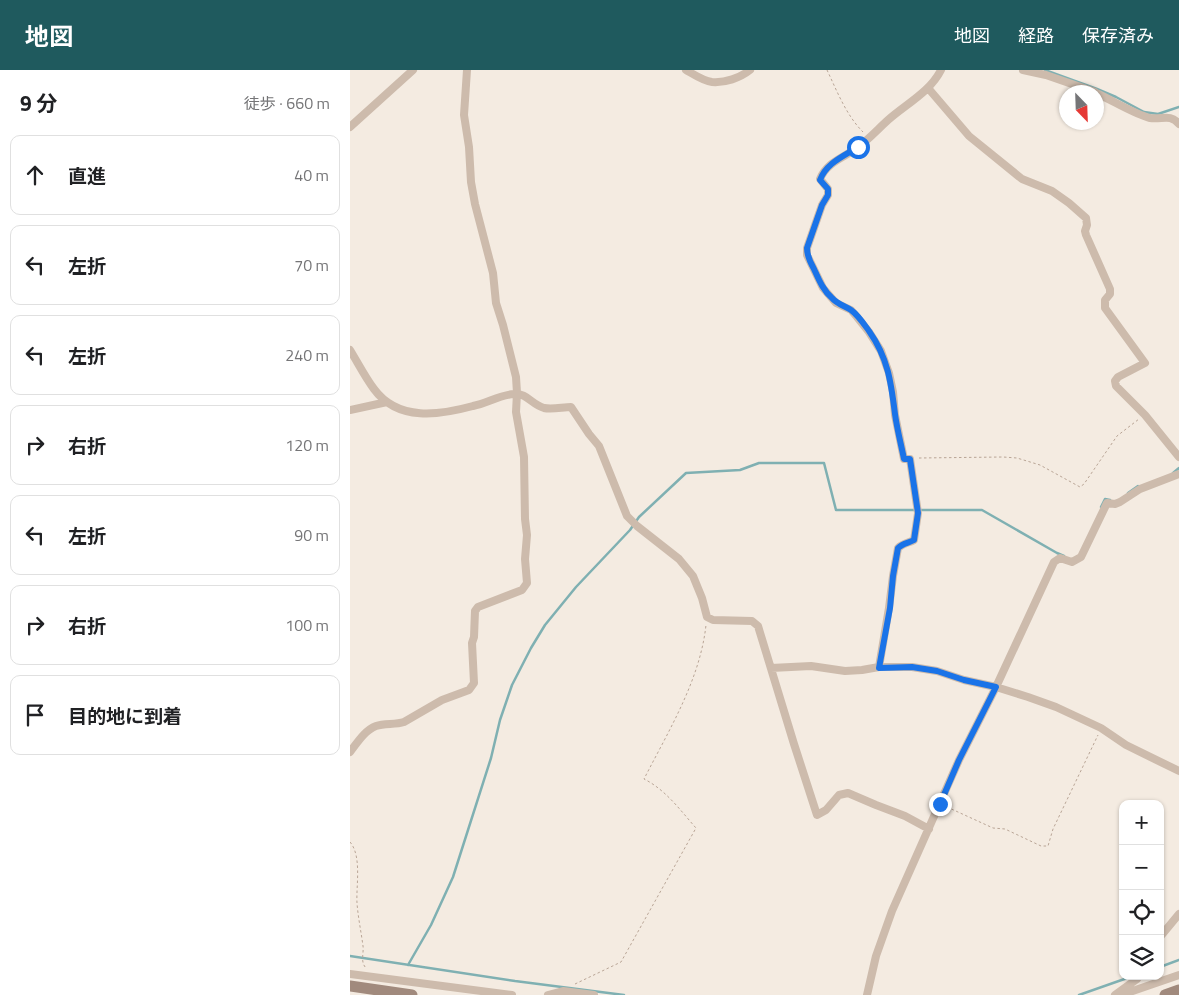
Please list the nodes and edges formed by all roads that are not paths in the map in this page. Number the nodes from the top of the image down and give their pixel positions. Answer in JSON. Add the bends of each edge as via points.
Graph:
{"nodes":[{"id":1,"x":413,"y":70,"type":"edge"},
{"id":2,"x":467,"y":70,"type":"edge"},
{"id":3,"x":686,"y":70,"type":"edge"},
{"id":4,"x":750,"y":70,"type":"edge"},
{"id":5,"x":941,"y":70,"type":"edge"},
{"id":6,"x":1023,"y":70,"type":"edge"},
{"id":7,"x":1074,"y":85,"type":"edge"},
{"id":8,"x":928,"y":88,"type":"junction"},
{"id":9,"x":1104,"y":97,"type":"edge"},
{"id":10,"x":1179,"y":124,"type":"edge"},
{"id":11,"x":350,"y":127,"type":"edge"},
{"id":12,"x":350,"y":350,"type":"edge"},
{"id":13,"x":517,"y":393,"type":"junction"},
{"id":14,"x":387,"y":402,"type":"junction"},
{"id":15,"x":350,"y":410,"type":"edge"},
{"id":16,"x":1179,"y":457,"type":"edge"},
{"id":17,"x":1179,"y":474,"type":"edge"},
{"id":18,"x":771,"y":668,"type":"junction"},
{"id":19,"x":879,"y":668,"type":"junction"},
{"id":20,"x":996,"y":687,"type":"junction"},
{"id":21,"x":350,"y":752,"type":"edge"},
{"id":22,"x":1179,"y":771,"type":"edge"},
{"id":23,"x":930,"y":829,"type":"junction"},
{"id":24,"x":1179,"y":914,"type":"edge"},
{"id":25,"x":1162,"y":935,"type":"edge"},
{"id":26,"x":350,"y":974,"type":"edge"},
{"id":27,"x":1179,"y":975,"type":"edge"},
{"id":28,"x":1136,"y":980,"type":"edge"},
{"id":29,"x":350,"y":986,"type":"edge"},
{"id":30,"x":1179,"y":990,"type":"edge"},
{"id":31,"x":412,"y":995,"type":"edge"},
{"id":32,"x":512,"y":995,"type":"edge"},
{"id":33,"x":548,"y":995,"type":"edge"},
{"id":34,"x":594,"y":995,"type":"edge"},
{"id":35,"x":867,"y":995,"type":"edge"},
{"id":36,"x":1115,"y":995,"type":"edge"},
{"id":37,"x":1121,"y":995,"type":"edge"},
{"id":38,"x":1165,"y":995,"type":"edge"}],
"edges":[{"from":1,"to":11,"type":"street"},
{"from":2,"to":13,"type":"street","via":[[464,115],[471,182]]},
{"from":3,"to":4,"type":"street","via":[[710,82],[729,81]]},
{"from":5,"to":8,"type":"street"},
{"from":6,"to":7,"type":"street"},
{"from":8,"to":16,"type":"street","via":[[969,136],[1022,179],[1052,191],[1086,218],[1086,235],[1110,289],[1105,308],[1145,363],[1118,377],[1116,386]]},
{"from":8,"to":19,"type":"street","via":[[822,173],[820,180],[828,189],[828,195],[807,248],[807,255],[823,288],[836,303],[851,310],[881,351],[889,373],[904,459],[910,459],[918,507],[916,527],[914,540],[898,548]]},
{"from":9,"to":10,"type":"street","via":[[1150,118],[1168,117]]},
{"from":12,"to":14,"type":"street","via":[[375,390]]},
{"from":13,"to":14,"type":"street","via":[[440,413],[419,414]]},
{"from":13,"to":18,"type":"street","via":[[545,408],[571,407],[599,446],[626,516],[679,559],[693,576],[707,616],[713,620],[752,621],[758,626]]},
{"from":13,"to":21,"type":"street","via":[[516,412],[524,458],[527,583],[522,590],[475,611],[472,643],[474,683],[469,690],[442,700],[404,722],[367,731]]},
{"from":14,"to":15,"type":"street"},
{"from":17,"to":20,"type":"street","via":[[1140,489],[1116,504],[1107,503],[1080,557],[1072,562],[1060,558],[1054,562]]},
{"from":18,"to":19,"type":"street","via":[[812,666],[845,671]]},
{"from":18,"to":23,"type":"street","via":[[818,815],[839,795],[848,793]]},
{"from":19,"to":20,"type":"street","via":[[912,667],[937,671]]},
{"from":20,"to":22,"type":"street","via":[[1056,707]]},
{"from":20,"to":23,"type":"street","via":[[959,760]]},
{"from":23,"to":35,"type":"street","via":[[892,911]]},
{"from":24,"to":25,"type":"street"},
{"from":26,"to":32,"type":"street"},
{"from":27,"to":37,"type":"street"},
{"from":28,"to":36,"type":"street"},
{"from":29,"to":31,"type":"main road"},
{"from":30,"to":38,"type":"main road"},
{"from":33,"to":34,"type":"street","via":[[562,991]]}]}
